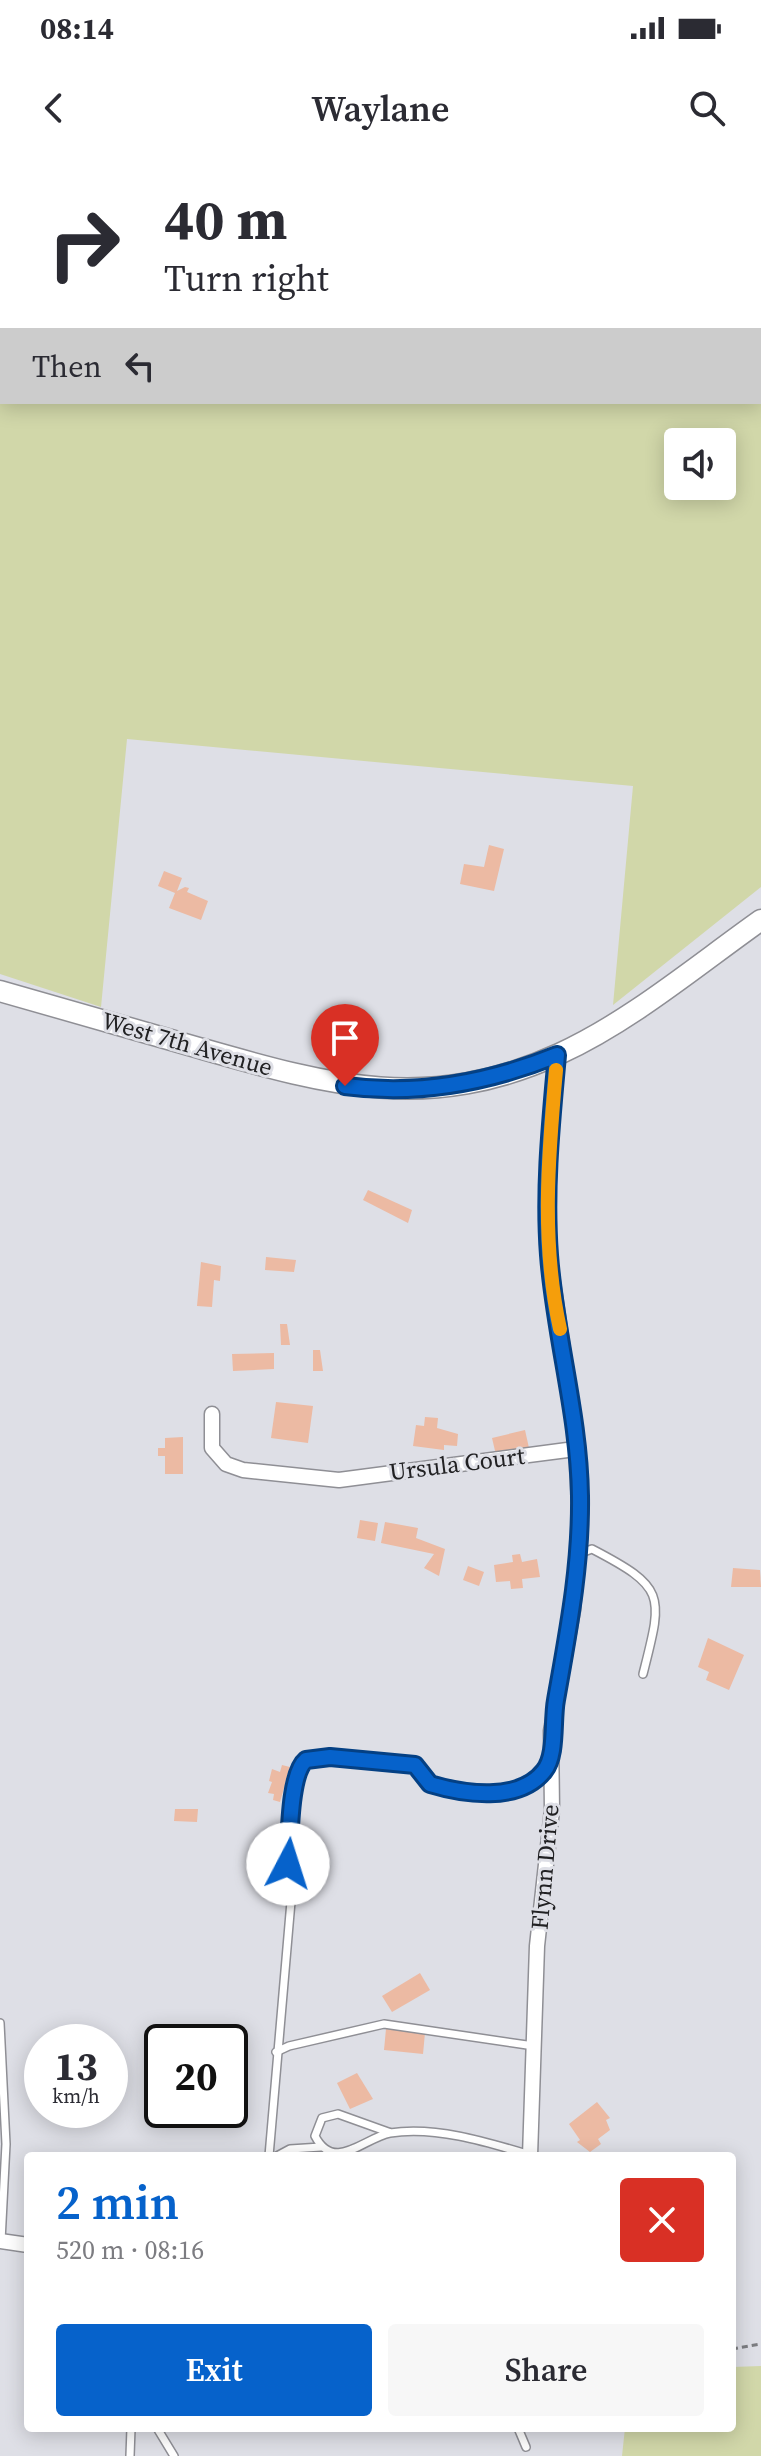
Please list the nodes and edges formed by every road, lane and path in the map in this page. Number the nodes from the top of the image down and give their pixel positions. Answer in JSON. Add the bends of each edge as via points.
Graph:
{"nodes":[{"id":1,"x":761,"y":920,"type":"edge"},
{"id":2,"x":0,"y":991,"type":"edge"},
{"id":3,"x":557,"y":1055,"type":"junction"},
{"id":4,"x":212,"y":1414,"type":"dead end"},
{"id":5,"x":575,"y":1449,"type":"junction"},
{"id":6,"x":578,"y":1554,"type":"junction"},
{"id":7,"x":643,"y":1674,"type":"dead end"},
{"id":8,"x":551,"y":1761,"type":"junction"},
{"id":9,"x":0,"y":2023,"type":"edge"},
{"id":10,"x":536,"y":2046,"type":"junction"},
{"id":11,"x":276,"y":2052,"type":"junction"},
{"id":12,"x":391,"y":2133,"type":"junction"},
{"id":13,"x":321,"y":2147,"type":"junction"},
{"id":14,"x":269,"y":2152,"type":"edge"},
{"id":15,"x":284,"y":2152,"type":"edge"},
{"id":16,"x":520,"y":2152,"type":"edge"},
{"id":17,"x":530,"y":2152,"type":"edge"},
{"id":18,"x":1,"y":2241,"type":"edge"},
{"id":19,"x":24,"y":2244,"type":"edge"},
{"id":20,"x":761,"y":2344,"type":"edge"},
{"id":21,"x":736,"y":2348,"type":"edge"},
{"id":22,"x":131,"y":2432,"type":"edge"},
{"id":23,"x":159,"y":2432,"type":"edge"},
{"id":24,"x":520,"y":2432,"type":"edge"},
{"id":25,"x":526,"y":2447,"type":"dead end"},
{"id":26,"x":130,"y":2456,"type":"edge"},
{"id":27,"x":174,"y":2456,"type":"edge"}],
"edges":[{"from":1,"to":3,"type":"main road","name":"West 7th Avenue","via":[[617,1022]]},
{"from":2,"to":3,"type":"main road","name":"West 7th Avenue","via":[[274,1069],[378,1090],[443,1088]]},
{"from":3,"to":5,"type":"street","name":"Flynn Drive","via":[[548,1230]]},
{"from":4,"to":5,"type":"street","name":"Ursula Court","via":[[212,1448],[226,1464],[276,1474],[339,1480]]},
{"from":5,"to":6,"type":"street","name":"Flynn Drive"},
{"from":6,"to":7,"type":"lane","via":[[592,1549],[646,1580],[657,1607]]},
{"from":6,"to":8,"type":"street","name":"Flynn Drive"},
{"from":8,"to":10,"type":"street","name":"Flynn Drive","via":[[552,1810],[537,1946]]},
{"from":8,"to":11,"type":"lane","via":[[536,1779],[489,1793],[430,1784],[415,1765],[330,1757],[301,1763],[288,1864],[292,1890]]},
{"from":9,"to":18,"type":"lane","via":[[6,2144]]},
{"from":10,"to":11,"type":"lane","via":[[384,2024]]},
{"from":10,"to":17,"type":"street","name":"Flynn Drive"},
{"from":11,"to":14,"type":"lane"},
{"from":12,"to":13,"type":"lane","via":[[343,2152]]},
{"from":12,"to":13,"type":"lane","via":[[328,2115],[317,2124],[315,2136]]},
{"from":12,"to":16,"type":"lane","via":[[477,2139]]},
{"from":13,"to":15,"type":"lane"},
{"from":18,"to":19,"type":"street"},
{"from":20,"to":21,"type":"path"},
{"from":22,"to":26,"type":"lane"},
{"from":23,"to":27,"type":"lane"},
{"from":24,"to":25,"type":"lane"}]}
